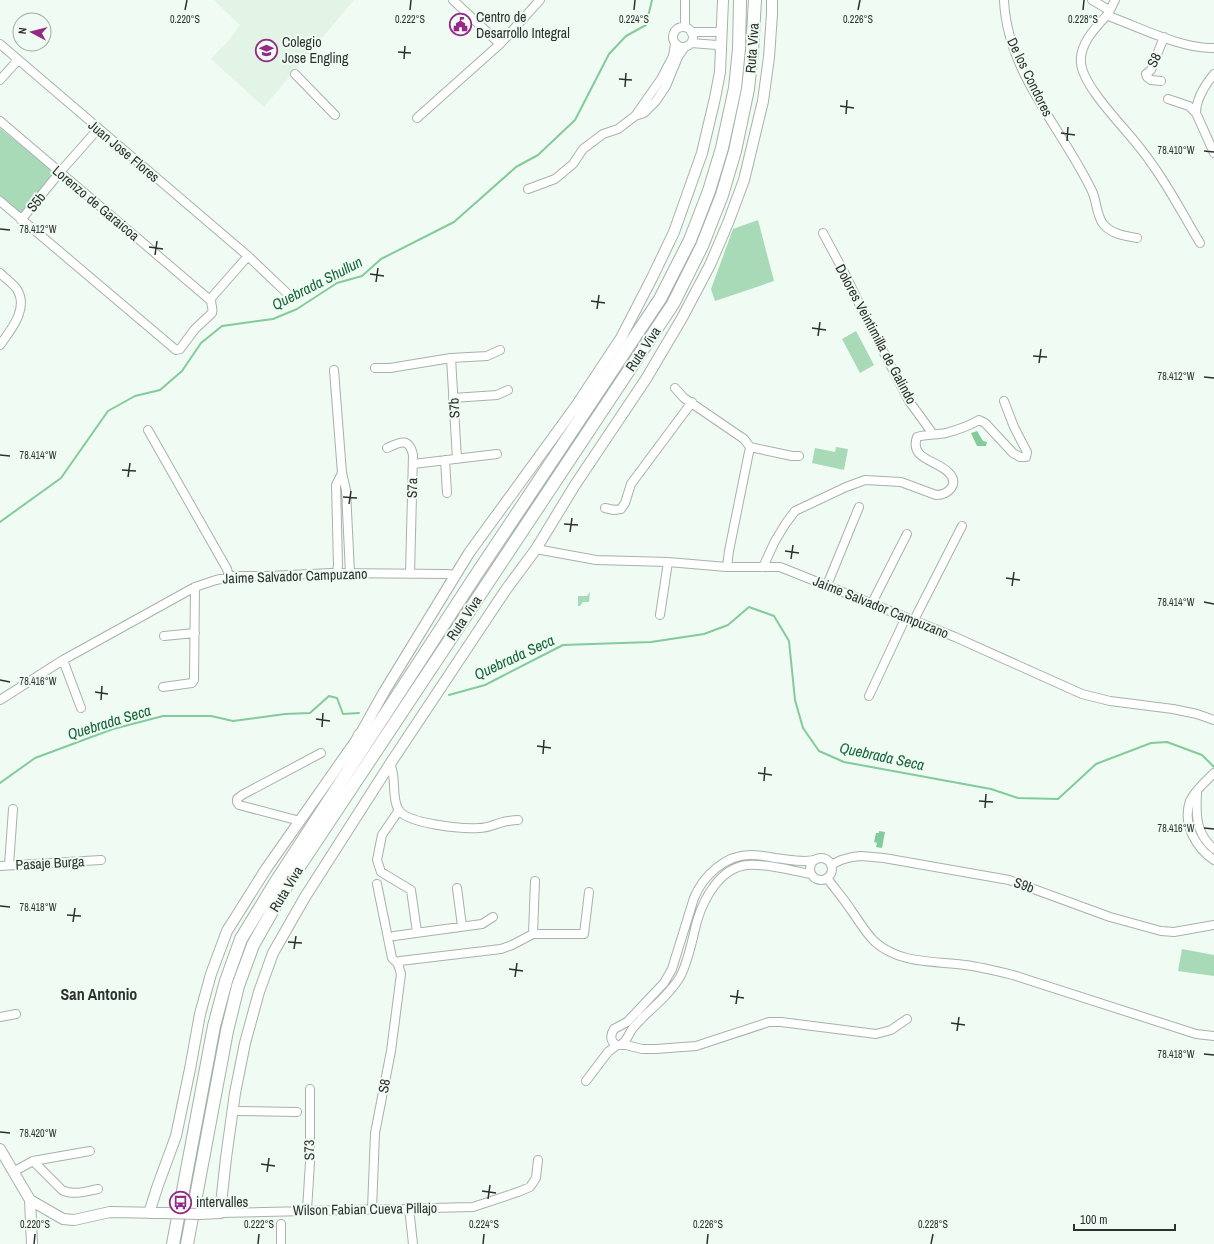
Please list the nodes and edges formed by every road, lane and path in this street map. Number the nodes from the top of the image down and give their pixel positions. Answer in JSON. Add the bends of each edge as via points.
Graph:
{"nodes":[{"id":1,"x":453,"y":0,"type":"edge"},
{"id":2,"x":540,"y":0,"type":"edge"},
{"id":3,"x":685,"y":0,"type":"edge"},
{"id":4,"x":723,"y":0,"type":"edge"},
{"id":5,"x":740,"y":0,"type":"edge"},
{"id":6,"x":755,"y":0,"type":"edge"},
{"id":7,"x":772,"y":0,"type":"edge"},
{"id":8,"x":1004,"y":0,"type":"edge"},
{"id":9,"x":1092,"y":0,"type":"edge"},
{"id":10,"x":1115,"y":0,"type":"edge"},
{"id":11,"x":1109,"y":12,"type":"junction"},
{"id":12,"x":723,"y":26,"type":"junction"},
{"id":13,"x":688,"y":30,"type":"junction"},
{"id":14,"x":1164,"y":37,"type":"junction"},
{"id":15,"x":0,"y":44,"type":"edge"},
{"id":16,"x":500,"y":44,"type":"junction"},
{"id":17,"x":675,"y":44,"type":"junction"},
{"id":18,"x":688,"y":45,"type":"junction"},
{"id":19,"x":1214,"y":48,"type":"edge"},
{"id":20,"x":722,"y":52,"type":"junction"},
{"id":21,"x":18,"y":60,"type":"junction"},
{"id":22,"x":295,"y":74,"type":"dead end"},
{"id":23,"x":1214,"y":74,"type":"edge"},
{"id":24,"x":0,"y":80,"type":"edge"},
{"id":25,"x":1161,"y":81,"type":"dead end"},
{"id":26,"x":1168,"y":100,"type":"dead end"},
{"id":27,"x":1196,"y":113,"type":"junction"},
{"id":28,"x":335,"y":115,"type":"dead end"},
{"id":29,"x":635,"y":116,"type":"junction"},
{"id":30,"x":417,"y":118,"type":"dead end"},
{"id":31,"x":0,"y":121,"type":"edge"},
{"id":32,"x":98,"y":129,"type":"junction"},
{"id":33,"x":1204,"y":131,"type":"junction"},
{"id":34,"x":1214,"y":140,"type":"edge"},
{"id":35,"x":1214,"y":153,"type":"edge"},
{"id":36,"x":60,"y":172,"type":"junction"},
{"id":37,"x":528,"y":189,"type":"dead end"},
{"id":38,"x":0,"y":201,"type":"edge"},
{"id":39,"x":21,"y":220,"type":"junction"},
{"id":40,"x":823,"y":233,"type":"dead end"},
{"id":41,"x":1137,"y":238,"type":"dead end"},
{"id":42,"x":1200,"y":243,"type":"dead end"},
{"id":43,"x":248,"y":256,"type":"junction"},
{"id":44,"x":0,"y":273,"type":"edge"},
{"id":45,"x":291,"y":297,"type":"dead end"},
{"id":46,"x":210,"y":300,"type":"junction"},
{"id":47,"x":0,"y":346,"type":"edge"},
{"id":48,"x":500,"y":350,"type":"dead end"},
{"id":49,"x":451,"y":358,"type":"junction"},
{"id":50,"x":375,"y":368,"type":"dead end"},
{"id":51,"x":334,"y":370,"type":"dead end"},
{"id":52,"x":675,"y":388,"type":"dead end"},
{"id":53,"x":508,"y":390,"type":"dead end"},
{"id":54,"x":453,"y":398,"type":"junction"},
{"id":55,"x":1004,"y":401,"type":"dead end"},
{"id":56,"x":692,"y":402,"type":"junction"},
{"id":57,"x":148,"y":430,"type":"dead end"},
{"id":58,"x":933,"y":434,"type":"junction"},
{"id":59,"x":750,"y":447,"type":"junction"},
{"id":60,"x":387,"y":448,"type":"dead end"},
{"id":61,"x":497,"y":454,"type":"dead end"},
{"id":62,"x":799,"y":456,"type":"dead end"},
{"id":63,"x":457,"y":459,"type":"junction"},
{"id":64,"x":445,"y":460,"type":"junction"},
{"id":65,"x":413,"y":464,"type":"junction"},
{"id":66,"x":342,"y":473,"type":"junction"},
{"id":67,"x":447,"y":493,"type":"dead end"},
{"id":68,"x":859,"y":507,"type":"dead end"},
{"id":69,"x":605,"y":508,"type":"dead end"},
{"id":70,"x":962,"y":526,"type":"dead end"},
{"id":71,"x":907,"y":534,"type":"dead end"},
{"id":72,"x":536,"y":549,"type":"junction"},
{"id":73,"x":668,"y":562,"type":"junction"},
{"id":74,"x":763,"y":567,"type":"junction"},
{"id":75,"x":727,"y":568,"type":"junction"},
{"id":76,"x":337,"y":573,"type":"junction"},
{"id":77,"x":350,"y":573,"type":"junction"},
{"id":78,"x":410,"y":574,"type":"junction"},
{"id":79,"x":455,"y":575,"type":"junction"},
{"id":80,"x":230,"y":577,"type":"junction"},
{"id":81,"x":827,"y":585,"type":"junction"},
{"id":82,"x":195,"y":587,"type":"junction"},
{"id":83,"x":872,"y":603,"type":"junction"},
{"id":84,"x":660,"y":615,"type":"dead end"},
{"id":85,"x":910,"y":618,"type":"junction"},
{"id":86,"x":195,"y":633,"type":"junction"},
{"id":87,"x":164,"y":636,"type":"dead end"},
{"id":88,"x":62,"y":660,"type":"junction"},
{"id":89,"x":163,"y":687,"type":"dead end"},
{"id":90,"x":869,"y":696,"type":"dead end"},
{"id":91,"x":0,"y":700,"type":"edge"},
{"id":92,"x":81,"y":708,"type":"dead end"},
{"id":93,"x":1214,"y":720,"type":"edge"},
{"id":94,"x":360,"y":735,"type":"junction"},
{"id":95,"x":321,"y":754,"type":"dead end"},
{"id":96,"x":390,"y":764,"type":"junction"},
{"id":97,"x":1214,"y":773,"type":"edge"},
{"id":98,"x":338,"y":787,"type":"junction"},
{"id":99,"x":1197,"y":791,"type":"junction"},
{"id":100,"x":13,"y":809,"type":"dead end"},
{"id":101,"x":399,"y":810,"type":"junction"},
{"id":102,"x":518,"y":820,"type":"dead end"},
{"id":103,"x":300,"y":821,"type":"junction"},
{"id":104,"x":1214,"y":849,"type":"edge"},
{"id":105,"x":100,"y":860,"type":"dead end"},
{"id":106,"x":814,"y":860,"type":"junction"},
{"id":107,"x":1214,"y":860,"type":"edge"},
{"id":108,"x":4,"y":865,"type":"edge"},
{"id":109,"x":831,"y":865,"type":"junction"},
{"id":110,"x":811,"y":874,"type":"junction"},
{"id":111,"x":828,"y":878,"type":"junction"},
{"id":112,"x":535,"y":881,"type":"dead end"},
{"id":113,"x":377,"y":884,"type":"dead end"},
{"id":114,"x":457,"y":888,"type":"dead end"},
{"id":115,"x":589,"y":892,"type":"dead end"},
{"id":116,"x":493,"y":917,"type":"dead end"},
{"id":117,"x":1214,"y":925,"type":"edge"},
{"id":118,"x":462,"y":926,"type":"junction"},
{"id":119,"x":417,"y":932,"type":"junction"},
{"id":120,"x":533,"y":934,"type":"junction"},
{"id":121,"x":394,"y":936,"type":"dead end"},
{"id":122,"x":398,"y":964,"type":"junction"},
{"id":123,"x":16,"y":1014,"type":"dead end"},
{"id":124,"x":0,"y":1017,"type":"edge"},
{"id":125,"x":907,"y":1019,"type":"dead end"},
{"id":126,"x":1214,"y":1036,"type":"edge"},
{"id":127,"x":619,"y":1045,"type":"junction"},
{"id":128,"x":586,"y":1081,"type":"dead end"},
{"id":129,"x":310,"y":1089,"type":"dead end"},
{"id":130,"x":232,"y":1111,"type":"junction"},
{"id":131,"x":297,"y":1112,"type":"dead end"},
{"id":132,"x":0,"y":1149,"type":"edge"},
{"id":133,"x":90,"y":1151,"type":"dead end"},
{"id":134,"x":538,"y":1160,"type":"dead end"},
{"id":135,"x":33,"y":1161,"type":"junction"},
{"id":136,"x":13,"y":1172,"type":"junction"},
{"id":137,"x":98,"y":1189,"type":"dead end"},
{"id":138,"x":30,"y":1200,"type":"junction"},
{"id":139,"x":409,"y":1208,"type":"junction"},
{"id":140,"x":372,"y":1209,"type":"junction"},
{"id":141,"x":307,"y":1210,"type":"junction"},
{"id":142,"x":150,"y":1213,"type":"junction"},
{"id":143,"x":220,"y":1213,"type":"junction"},
{"id":144,"x":281,"y":1224,"type":"dead end"},
{"id":145,"x":32,"y":1244,"type":"edge"},
{"id":146,"x":173,"y":1244,"type":"edge"},
{"id":147,"x":187,"y":1244,"type":"edge"},
{"id":148,"x":282,"y":1244,"type":"edge"},
{"id":149,"x":413,"y":1244,"type":"edge"}],
"edges":[{"from":1,"to":16,"type":"street"},
{"from":2,"to":16,"type":"street"},
{"from":3,"to":13,"type":"street"},
{"from":4,"to":12,"type":"main road","name":"Ruta Viva"},
{"from":5,"to":98,"type":"highway","name":"Ruta Viva","via":[[735,88],[722,148],[695,228],[667,286]]},
{"from":6,"to":147,"type":"highway","name":"Ruta Viva","via":[[748,89],[735,151],[722,195],[702,246],[673,304],[287,886],[253,945],[238,986],[227,1031]]},
{"from":7,"to":72,"type":"main road","name":"Ruta Viva","via":[[769,57],[763,101],[744,180],[710,265],[646,379],[575,485]]},
{"from":8,"to":41,"type":"street","name":"De los Condores","via":[[1013,48],[1036,96],[1093,192],[1103,224],[1110,231]]},
{"from":9,"to":11,"type":"street"},
{"from":10,"to":11,"type":"street"},
{"from":11,"to":14,"type":"street","via":[[1110,17]]},
{"from":11,"to":42,"type":"street","via":[[1083,48],[1082,70],[1099,99],[1156,169]]},
{"from":12,"to":13,"type":"street","via":[[718,32]]},
{"from":12,"to":20,"type":"main road","name":"Ruta Viva"},
{"from":13,"to":17,"type":"street","via":[[675,30],[672,38]]},
{"from":13,"to":18,"type":"street","via":[[693,36]]},
{"from":14,"to":19,"type":"street","via":[[1197,47]]},
{"from":14,"to":25,"type":"street","name":"S8","via":[[1151,70],[1146,74],[1151,80]]},
{"from":15,"to":21,"type":"street","name":"Juan Jose Flores"},
{"from":16,"to":30,"type":"street","via":[[460,85]]},
{"from":17,"to":18,"type":"street","via":[[681,48]]},
{"from":17,"to":29,"type":"street","via":[[673,56],[661,79]]},
{"from":18,"to":20,"type":"street","via":[[717,45]]},
{"from":18,"to":29,"type":"street","via":[[678,57],[666,86],[656,101],[644,113]]},
{"from":20,"to":79,"type":"main road","name":"Ruta Viva","via":[[716,98],[702,153],[674,232],[652,278],[621,338]]},
{"from":21,"to":24,"type":"street"},
{"from":21,"to":32,"type":"street","name":"Juan Jose Flores"},
{"from":22,"to":28,"type":"street"},
{"from":23,"to":27,"type":"street","via":[[1199,96]]},
{"from":26,"to":27,"type":"street","via":[[1189,106]]},
{"from":27,"to":33,"type":"street"},
{"from":29,"to":37,"type":"street","via":[[618,129],[603,134],[583,148],[573,164],[555,179]]},
{"from":31,"to":36,"type":"street","name":"Lorenzo de Garaicoa"},
{"from":32,"to":36,"type":"street","name":"S5b"},
{"from":32,"to":43,"type":"street","name":"Juan Jose Flores"},
{"from":33,"to":34,"type":"street"},
{"from":33,"to":35,"type":"street"},
{"from":36,"to":39,"type":"street","name":"S5b"},
{"from":36,"to":46,"type":"street","name":"Lorenzo de Garaicoa"},
{"from":38,"to":39,"type":"street"},
{"from":39,"to":46,"type":"street","via":[[176,350],[212,313]]},
{"from":40,"to":58,"type":"street","name":"Dolores Veintimilla de Galindo","via":[[909,401]]},
{"from":43,"to":45,"type":"street","name":"Juan Jose Flores"},
{"from":43,"to":46,"type":"street"},
{"from":44,"to":47,"type":"street","via":[[15,287],[21,301],[19,315]]},
{"from":48,"to":49,"type":"street","via":[[487,356]]},
{"from":49,"to":50,"type":"street"},
{"from":49,"to":54,"type":"street","name":"S7b"},
{"from":51,"to":66,"type":"street"},
{"from":52,"to":56,"type":"street"},
{"from":53,"to":54,"type":"street","via":[[497,395]]},
{"from":54,"to":63,"type":"street","name":"S7b"},
{"from":55,"to":58,"type":"street","via":[[1027,452],[1026,457],[1013,453],[986,423],[980,420],[945,433]]},
{"from":56,"to":59,"type":"street","via":[[744,439]]},
{"from":56,"to":69,"type":"street","via":[[632,484],[621,509]]},
{"from":57,"to":80,"type":"street"},
{"from":58,"to":74,"type":"street","via":[[917,437],[914,444],[923,458],[950,473],[954,481],[948,493],[936,495],[901,482],[887,481],[865,480],[846,487],[795,511],[775,541]]},
{"from":59,"to":62,"type":"street"},
{"from":59,"to":75,"type":"street"},
{"from":60,"to":65,"type":"street","via":[[397,444],[409,444]]},
{"from":61,"to":63,"type":"street","name":"S7a"},
{"from":63,"to":64,"type":"street","name":"S7a"},
{"from":64,"to":65,"type":"street","name":"S7a"},
{"from":64,"to":67,"type":"street"},
{"from":65,"to":78,"type":"street","name":"S7a"},
{"from":66,"to":76,"type":"street","via":[[336,485]]},
{"from":66,"to":77,"type":"street","via":[[346,490]]},
{"from":68,"to":81,"type":"street"},
{"from":70,"to":85,"type":"street"},
{"from":71,"to":83,"type":"street"},
{"from":72,"to":73,"type":"street","name":"Jaime Salvador Campuzano","via":[[596,560]]},
{"from":72,"to":96,"type":"main road","name":"Ruta Viva","via":[[505,591]]},
{"from":73,"to":75,"type":"street","name":"Jaime Salvador Campuzano"},
{"from":73,"to":84,"type":"street"},
{"from":74,"to":75,"type":"street","name":"Jaime Salvador Campuzano"},
{"from":74,"to":81,"type":"street","name":"Jaime Salvador Campuzano","via":[[780,567]]},
{"from":76,"to":77,"type":"street","name":"Jaime Salvador Campuzano"},
{"from":76,"to":80,"type":"street","name":"Jaime Salvador Campuzano"},
{"from":77,"to":78,"type":"street","name":"Jaime Salvador Campuzano"},
{"from":78,"to":79,"type":"street","name":"Jaime Salvador Campuzano"},
{"from":79,"to":94,"type":"main road","name":"Ruta Viva"},
{"from":80,"to":82,"type":"street","name":"Jaime Salvador Campuzano"},
{"from":81,"to":83,"type":"street","name":"Jaime Salvador Campuzano"},
{"from":82,"to":86,"type":"street"},
{"from":82,"to":88,"type":"street","name":"Jaime Salvador Campuzano"},
{"from":83,"to":85,"type":"street","name":"Jaime Salvador Campuzano"},
{"from":85,"to":90,"type":"street"},
{"from":85,"to":93,"type":"street","name":"Jaime Salvador Campuzano","via":[[1082,694],[1110,701],[1173,709]]},
{"from":86,"to":87,"type":"street"},
{"from":86,"to":89,"type":"street","via":[[193,681]]},
{"from":88,"to":91,"type":"street","name":"Jaime Salvador Campuzano"},
{"from":88,"to":92,"type":"street"},
{"from":94,"to":98,"type":"highway"},
{"from":94,"to":103,"type":"main road","name":"Ruta Viva"},
{"from":95,"to":103,"type":"street","via":[[237,799],[239,805]]},
{"from":96,"to":101,"type":"street"},
{"from":96,"to":130,"type":"main road","name":"Ruta Viva","via":[[305,897],[273,953],[258,992]]},
{"from":97,"to":99,"type":"street"},
{"from":98,"to":146,"type":"highway","name":"Ruta Viva","via":[[241,939],[214,1026]]},
{"from":99,"to":104,"type":"street","via":[[1200,830],[1205,841]]},
{"from":99,"to":107,"type":"street","via":[[1191,800],[1188,819],[1197,844],[1204,854]]},
{"from":100,"to":108,"type":"street"},
{"from":101,"to":102,"type":"street","via":[[410,819],[443,826],[480,828]]},
{"from":101,"to":119,"type":"street","via":[[382,835],[377,860],[381,872],[410,890]]},
{"from":103,"to":142,"type":"main road","name":"Ruta Viva","via":[[227,931],[210,974],[176,1136]]},
{"from":105,"to":108,"type":"street","name":"Pasaje Burga"},
{"from":106,"to":109,"type":"street","via":[[826,859]]},
{"from":106,"to":110,"type":"street","via":[[810,866]]},
{"from":106,"to":127,"type":"street","via":[[802,862],[749,855],[720,865],[709,875],[697,890],[670,974],[627,1022],[614,1030],[611,1039]]},
{"from":109,"to":111,"type":"street","via":[[832,870]]},
{"from":109,"to":117,"type":"street","name":"S9b","via":[[856,857],[884,858],[1009,880],[1110,917],[1154,929],[1174,932]]},
{"from":110,"to":111,"type":"street","via":[[820,880]]},
{"from":110,"to":127,"type":"street","via":[[748,865],[739,867],[716,883],[703,905],[680,977],[633,1028],[627,1040]]},
{"from":111,"to":126,"type":"street","via":[[865,932],[889,951],[905,958],[965,965],[1013,975],[1196,1034]]},
{"from":112,"to":120,"type":"street"},
{"from":113,"to":122,"type":"street","name":"S8","via":[[392,958]]},
{"from":114,"to":118,"type":"street"},
{"from":115,"to":120,"type":"street","via":[[584,934]]},
{"from":116,"to":118,"type":"street","via":[[482,924]]},
{"from":118,"to":119,"type":"street"},
{"from":119,"to":121,"type":"street"},
{"from":120,"to":122,"type":"street","via":[[501,949],[400,961]]},
{"from":122,"to":140,"type":"street","name":"S8","via":[[401,974],[391,1051],[375,1132]]},
{"from":123,"to":124,"type":"street"},
{"from":125,"to":127,"type":"street","via":[[891,1030],[876,1034],[769,1022],[696,1046],[642,1049]]},
{"from":127,"to":128,"type":"street","via":[[608,1052]]},
{"from":129,"to":141,"type":"street","name":"S73"},
{"from":130,"to":131,"type":"street"},
{"from":130,"to":143,"type":"main road","name":"Ruta Viva"},
{"from":132,"to":136,"type":"main road"},
{"from":133,"to":135,"type":"street"},
{"from":134,"to":139,"type":"street","name":"Wilson Fabian Cueva Pillajo","via":[[536,1178],[530,1187],[518,1192],[473,1207]]},
{"from":135,"to":136,"type":"street"},
{"from":135,"to":137,"type":"street","via":[[67,1193]]},
{"from":136,"to":138,"type":"main road"},
{"from":138,"to":142,"type":"main road","name":"Wilson Fabian Cueva Pillajo","via":[[62,1219],[74,1220],[110,1212]]},
{"from":138,"to":145,"type":"main road"},
{"from":139,"to":140,"type":"street","name":"Wilson Fabian Cueva Pillajo"},
{"from":139,"to":149,"type":"street"},
{"from":140,"to":141,"type":"street","name":"Wilson Fabian Cueva Pillajo"},
{"from":141,"to":143,"type":"street","name":"Wilson Fabian Cueva Pillajo"},
{"from":142,"to":143,"type":"main road","name":"Wilson Fabian Cueva Pillajo","bridge":true},
{"from":144,"to":148,"type":"street"}]}
